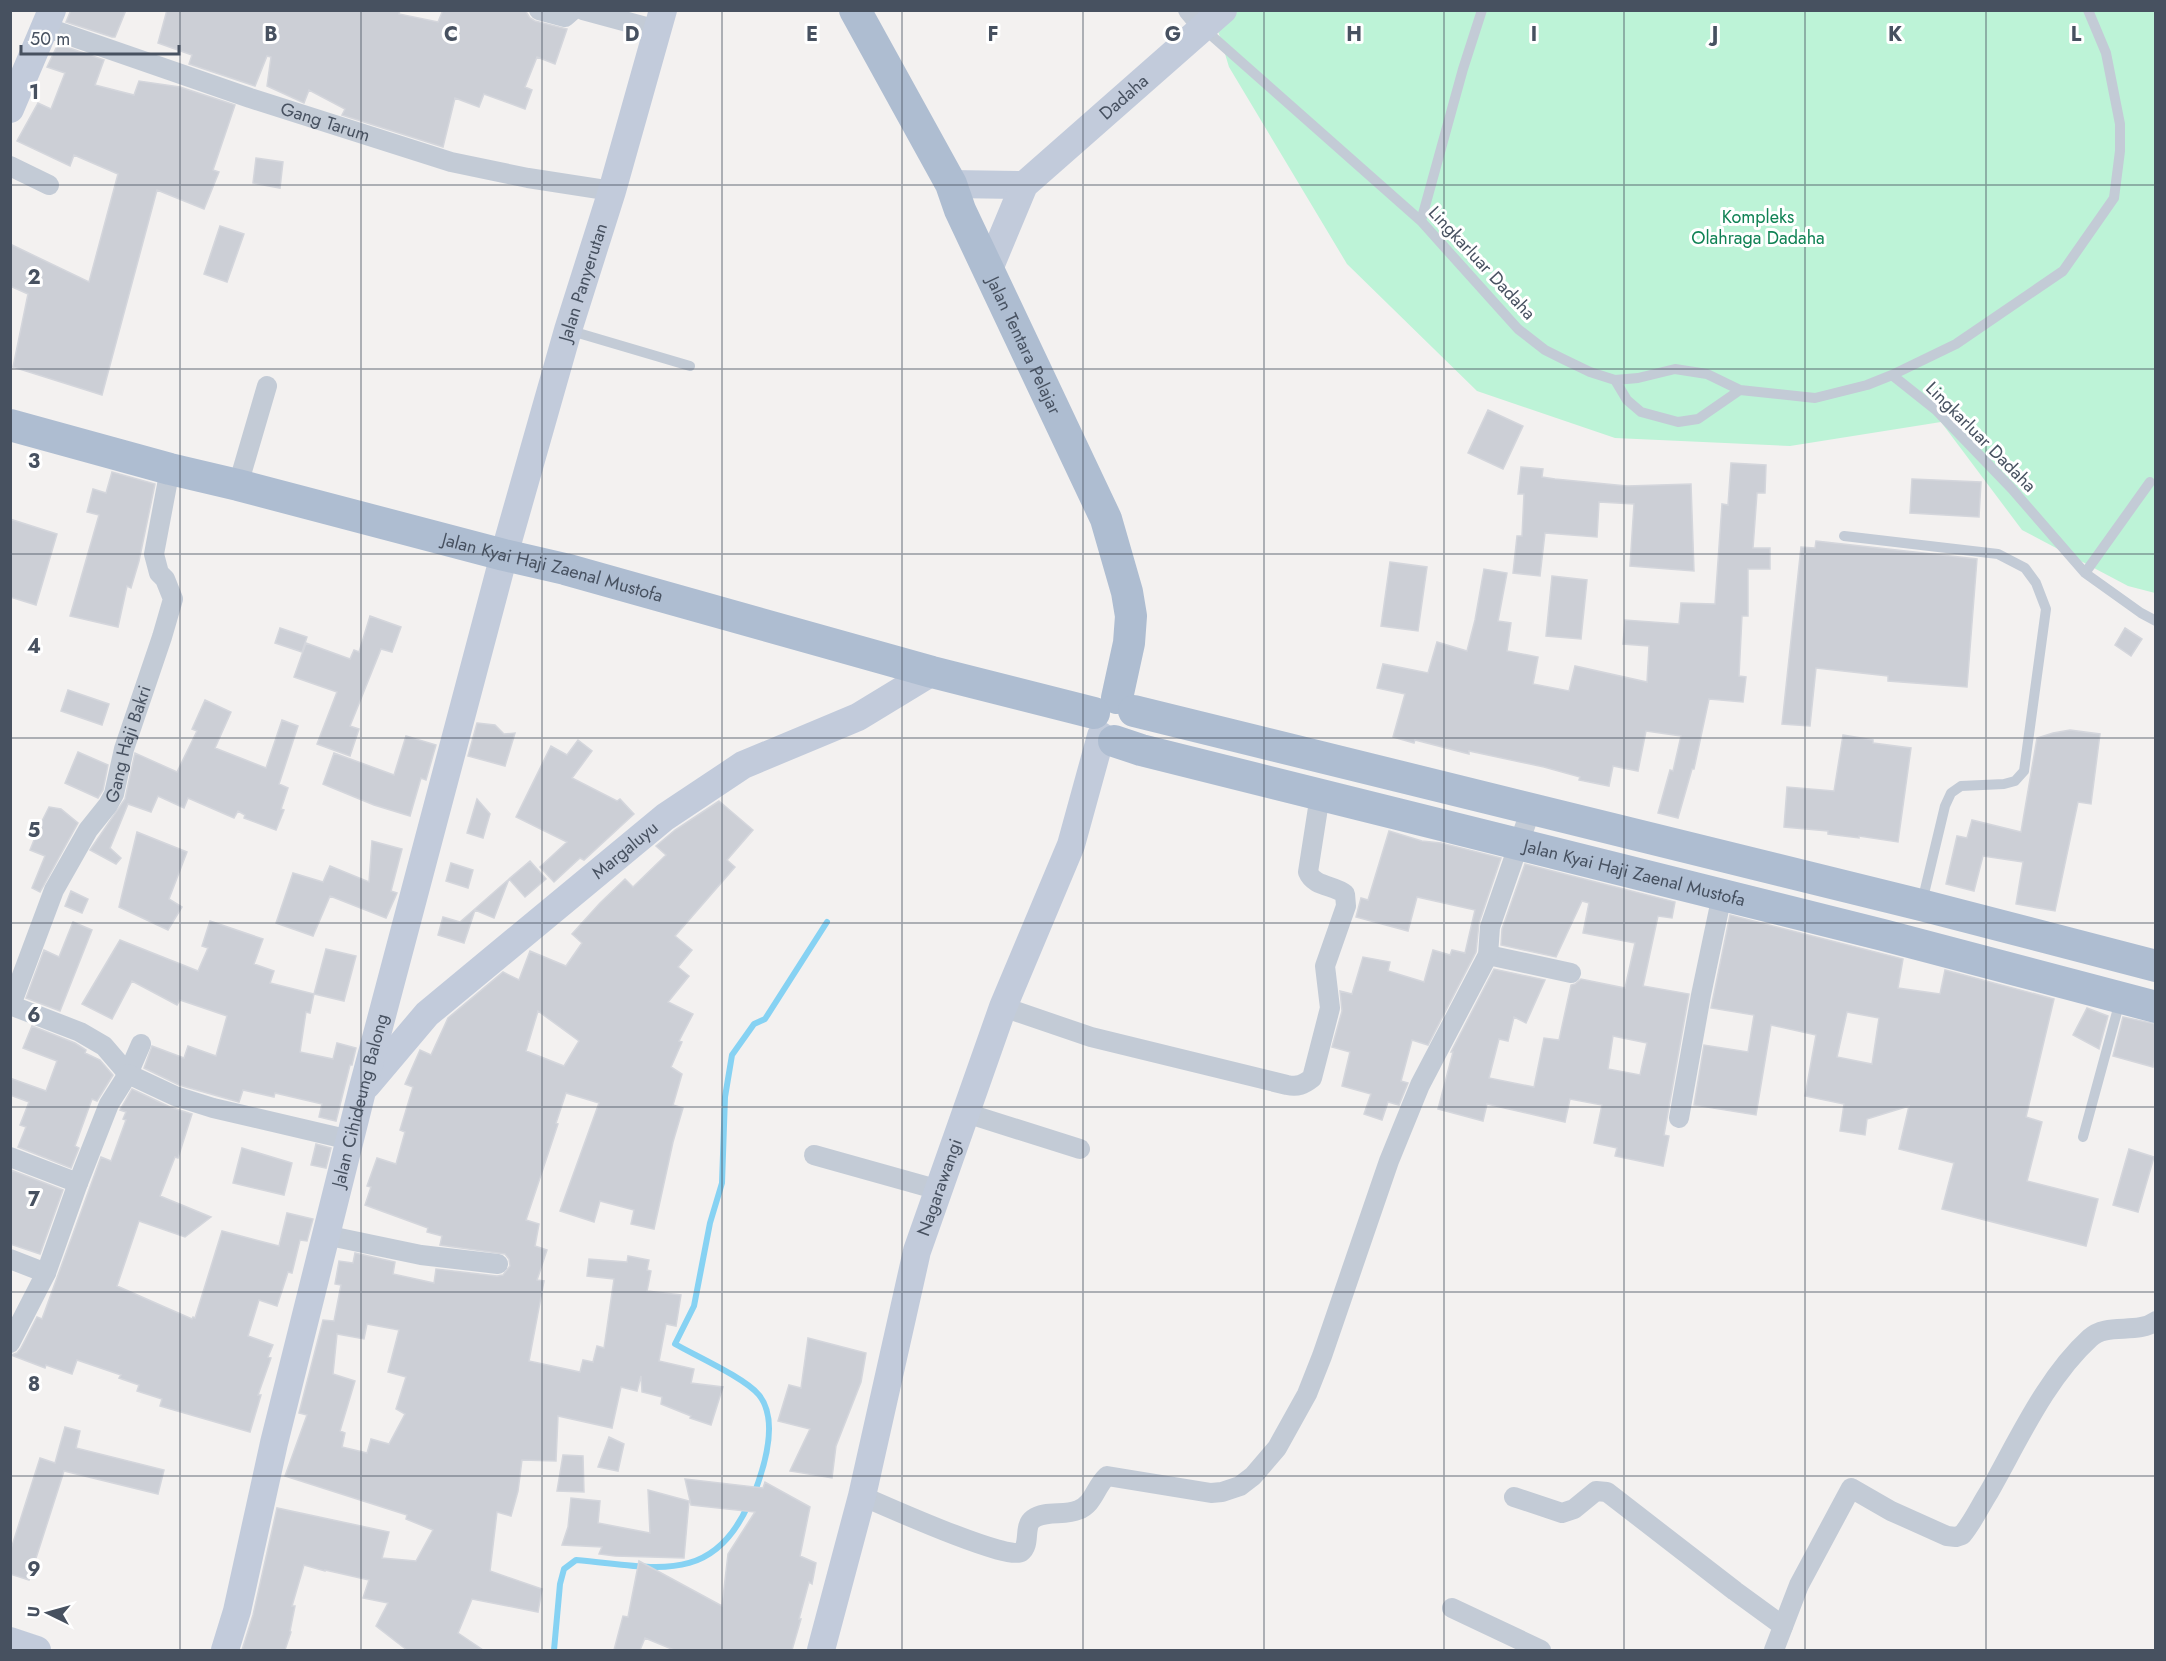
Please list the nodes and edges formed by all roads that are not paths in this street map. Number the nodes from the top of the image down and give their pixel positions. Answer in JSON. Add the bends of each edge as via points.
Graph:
{"nodes":[{"id":1,"x":539,"y":10,"type":"edge"},
{"id":2,"x":573,"y":10,"type":"edge"},
{"id":3,"x":583,"y":10,"type":"edge"},
{"id":4,"x":855,"y":10,"type":"edge"},
{"id":5,"x":1482,"y":10,"type":"edge"},
{"id":6,"x":2088,"y":10,"type":"edge"},
{"id":7,"x":1204,"y":16,"type":"edge"},
{"id":8,"x":49,"y":19,"type":"edge"},
{"id":9,"x":660,"y":20,"type":"edge"},
{"id":10,"x":10,"y":109,"type":"edge"},
{"id":11,"x":10,"y":166,"type":"edge"},
{"id":12,"x":951,"y":184,"type":"junction"},
{"id":13,"x":49,"y":185,"type":"dead end"},
{"id":14,"x":1024,"y":185,"type":"junction"},
{"id":15,"x":612,"y":191,"type":"junction"},
{"id":16,"x":1421,"y":221,"type":"junction"},
{"id":17,"x":989,"y":269,"type":"junction"},
{"id":18,"x":568,"y":330,"type":"junction"},
{"id":19,"x":690,"y":366,"type":"dead end"},
{"id":20,"x":1892,"y":375,"type":"junction"},
{"id":21,"x":1616,"y":380,"type":"junction"},
{"id":22,"x":267,"y":386,"type":"dead end"},
{"id":23,"x":1740,"y":390,"type":"junction"},
{"id":24,"x":10,"y":425,"type":"edge"},
{"id":25,"x":170,"y":470,"type":"junction"},
{"id":26,"x":2150,"y":482,"type":"dead end"},
{"id":27,"x":238,"y":485,"type":"junction"},
{"id":28,"x":1844,"y":536,"type":"dead end"},
{"id":29,"x":504,"y":555,"type":"junction"},
{"id":30,"x":2085,"y":573,"type":"junction"},
{"id":31,"x":2156,"y":621,"type":"edge"},
{"id":32,"x":932,"y":672,"type":"junction"},
{"id":33,"x":1112,"y":720,"type":"junction"},
{"id":34,"x":1320,"y":795,"type":"junction"},
{"id":35,"x":1531,"y":809,"type":"junction"},
{"id":36,"x":1517,"y":844,"type":"junction"},
{"id":37,"x":1722,"y":895,"type":"junction"},
{"id":38,"x":1907,"y":902,"type":"junction"},
{"id":39,"x":1883,"y":935,"type":"junction"},
{"id":40,"x":1488,"y":955,"type":"junction"},
{"id":41,"x":2156,"y":966,"type":"edge"},
{"id":42,"x":1571,"y":973,"type":"dead end"},
{"id":43,"x":2121,"y":997,"type":"junction"},
{"id":44,"x":11,"y":1005,"type":"edge"},
{"id":45,"x":1003,"y":1007,"type":"junction"},
{"id":46,"x":2156,"y":1007,"type":"edge"},
{"id":47,"x":141,"y":1044,"type":"dead end"},
{"id":48,"x":128,"y":1074,"type":"junction"},
{"id":49,"x":362,"y":1091,"type":"junction"},
{"id":50,"x":966,"y":1113,"type":"junction"},
{"id":51,"x":1679,"y":1118,"type":"dead end"},
{"id":52,"x":2083,"y":1137,"type":"dead end"},
{"id":53,"x":350,"y":1140,"type":"junction"},
{"id":54,"x":1080,"y":1149,"type":"dead end"},
{"id":55,"x":814,"y":1155,"type":"dead end"},
{"id":56,"x":10,"y":1157,"type":"edge"},
{"id":57,"x":78,"y":1183,"type":"junction"},
{"id":58,"x":939,"y":1190,"type":"junction"},
{"id":59,"x":325,"y":1236,"type":"junction"},
{"id":60,"x":10,"y":1259,"type":"edge"},
{"id":61,"x":498,"y":1264,"type":"dead end"},
{"id":62,"x":46,"y":1273,"type":"junction"},
{"id":63,"x":2156,"y":1321,"type":"edge"},
{"id":64,"x":10,"y":1343,"type":"edge"},
{"id":65,"x":862,"y":1496,"type":"junction"},
{"id":66,"x":1514,"y":1497,"type":"dead end"},
{"id":67,"x":1452,"y":1608,"type":"dead end"},
{"id":68,"x":1783,"y":1626,"type":"junction"},
{"id":69,"x":10,"y":1641,"type":"edge"},
{"id":70,"x":37,"y":1650,"type":"edge"},
{"id":71,"x":225,"y":1650,"type":"edge"},
{"id":72,"x":821,"y":1650,"type":"edge"},
{"id":73,"x":1541,"y":1650,"type":"edge"},
{"id":74,"x":1774,"y":1650,"type":"edge"}],
"edges":[{"from":1,"to":2,"type":"street","via":[[565,17]]},
{"from":3,"to":9,"type":"street"},
{"from":4,"to":12,"type":"main road","name":"Jalan Tentara Pelajar"},
{"from":5,"to":16,"type":"lane"},
{"from":6,"to":20,"type":"lane","via":[[2106,53],[2120,124],[2114,198],[2063,271],[1956,344]]},
{"from":7,"to":14,"type":"street","name":"Dadaha"},
{"from":7,"to":16,"type":"lane","name":"Lingkarluar Dadaha"},
{"from":8,"to":10,"type":"street"},
{"from":8,"to":15,"type":"street","name":"Gang Tarum","via":[[250,98],[451,162]]},
{"from":9,"to":15,"type":"street","name":"Jalan Panyerutan"},
{"from":11,"to":13,"type":"street"},
{"from":12,"to":14,"type":"street"},
{"from":12,"to":17,"type":"main road","name":"Jalan Tentara Pelajar"},
{"from":14,"to":17,"type":"street","name":"Dadaha"},
{"from":15,"to":18,"type":"street","name":"Jalan Panyerutan"},
{"from":16,"to":21,"type":"lane","name":"Lingkarluar Dadaha","via":[[1518,329],[1545,350]]},
{"from":17,"to":33,"type":"main road","name":"Jalan Tentara Pelajar","via":[[1106,519],[1127,592],[1131,616],[1129,643]]},
{"from":18,"to":19,"type":"lane"},
{"from":18,"to":29,"type":"street","name":"Jalan Panyerutan"},
{"from":20,"to":23,"type":"lane","name":"Lingkarluar Dadaha","via":[[1815,398]]},
{"from":20,"to":30,"type":"lane","name":"Lingkarluar Dadaha","via":[[1936,410],[2013,489]]},
{"from":21,"to":23,"type":"lane","name":"Lingkarluar Dadaha","via":[[1675,369],[1707,374]]},
{"from":21,"to":23,"type":"lane","via":[[1627,400],[1641,412],[1678,422],[1698,419]]},
{"from":22,"to":27,"type":"street"},
{"from":24,"to":25,"type":"main road","name":"Jalan Kyai Haji Zaenal Mustofa"},
{"from":25,"to":27,"type":"main road","name":"Jalan Kyai Haji Zaenal Mustofa"},
{"from":25,"to":44,"type":"street","name":"Gang Haji Bakri","via":[[154,554],[173,600],[124,749],[114,794],[54,890]]},
{"from":26,"to":30,"type":"lane"},
{"from":27,"to":29,"type":"main road","name":"Jalan Kyai Haji Zaenal Mustofa"},
{"from":28,"to":38,"type":"lane","via":[[1998,554],[2025,568],[2046,609],[2024,771],[2014,781],[1961,786],[1951,793]]},
{"from":29,"to":32,"type":"main road","name":"Jalan Kyai Haji Zaenal Mustofa"},
{"from":29,"to":49,"type":"street","name":"Jalan Cihideung Balong"},
{"from":30,"to":31,"type":"lane","name":"Lingkarluar Dadaha"},
{"from":32,"to":33,"type":"main road","name":"Jalan Kyai Haji Zaenal Mustofa"},
{"from":32,"to":49,"type":"street","name":"Margaluyu","via":[[858,717],[743,765],[665,817],[427,1014]]},
{"from":33,"to":34,"type":"main road","name":"Jalan Kyai Haji Zaenal Mustofa","via":[[1141,750]]},
{"from":33,"to":35,"type":"main road","name":"Jalan Kyai Haji Zaenal Mustofa"},
{"from":33,"to":45,"type":"street","name":"Nagarawangi","via":[[1071,845]]},
{"from":34,"to":36,"type":"main road","name":"Jalan Kyai Haji Zaenal Mustofa"},
{"from":34,"to":45,"type":"street","via":[[1308,872],[1313,880],[1345,894],[1346,906],[1325,966],[1330,1008],[1312,1078],[1305,1084],[1295,1087],[1124,1046]]},
{"from":35,"to":36,"type":"street"},
{"from":35,"to":38,"type":"main road","name":"Jalan Kyai Haji Zaenal Mustofa"},
{"from":36,"to":37,"type":"main road","name":"Jalan Kyai Haji Zaenal Mustofa"},
{"from":36,"to":40,"type":"street","via":[[1490,927]]},
{"from":37,"to":39,"type":"main road","name":"Jalan Kyai Haji Zaenal Mustofa"},
{"from":37,"to":51,"type":"street"},
{"from":38,"to":39,"type":"main road"},
{"from":38,"to":41,"type":"main road","name":"Jalan Kyai Haji Zaenal Mustofa"},
{"from":39,"to":43,"type":"main road","name":"Jalan Kyai Haji Zaenal Mustofa"},
{"from":40,"to":42,"type":"street"},
{"from":40,"to":65,"type":"street","via":[[1420,1085],[1389,1161],[1307,1394],[1277,1448],[1253,1476],[1240,1486],[1212,1492],[1107,1476],[1094,1498],[1077,1511],[1035,1517],[1029,1523],[1024,1549],[1014,1554],[947,1532]]},
{"from":43,"to":46,"type":"main road","name":"Jalan Kyai Haji Zaenal Mustofa"},
{"from":43,"to":52,"type":"lane"},
{"from":44,"to":48,"type":"street","via":[[80,1032],[104,1046]]},
{"from":45,"to":50,"type":"street","name":"Nagarawangi"},
{"from":47,"to":48,"type":"street"},
{"from":48,"to":53,"type":"street","via":[[213,1108]]},
{"from":48,"to":57,"type":"street","via":[[109,1104]]},
{"from":49,"to":53,"type":"street","name":"Jalan Cihideung Balong"},
{"from":50,"to":54,"type":"street"},
{"from":50,"to":58,"type":"street","name":"Nagarawangi"},
{"from":53,"to":59,"type":"street","name":"Jalan Cihideung Balong"},
{"from":55,"to":58,"type":"street"},
{"from":56,"to":57,"type":"street"},
{"from":57,"to":62,"type":"street"},
{"from":58,"to":65,"type":"street","name":"Nagarawangi","via":[[917,1251]]},
{"from":59,"to":61,"type":"street","via":[[421,1255]]},
{"from":59,"to":71,"type":"street","name":"Jalan Cihideung Balong"},
{"from":60,"to":62,"type":"street"},
{"from":62,"to":64,"type":"street"},
{"from":63,"to":68,"type":"street","via":[[2146,1326],[2099,1332],[2081,1348],[2045,1393],[1962,1535],[1947,1536],[1851,1488],[1799,1585]]},
{"from":65,"to":72,"type":"street","name":"Nagarawangi"},
{"from":66,"to":68,"type":"street","via":[[1562,1513],[1574,1509],[1596,1491],[1607,1492]]},
{"from":67,"to":73,"type":"street"},
{"from":68,"to":74,"type":"street"},
{"from":69,"to":70,"type":"street"}]}
